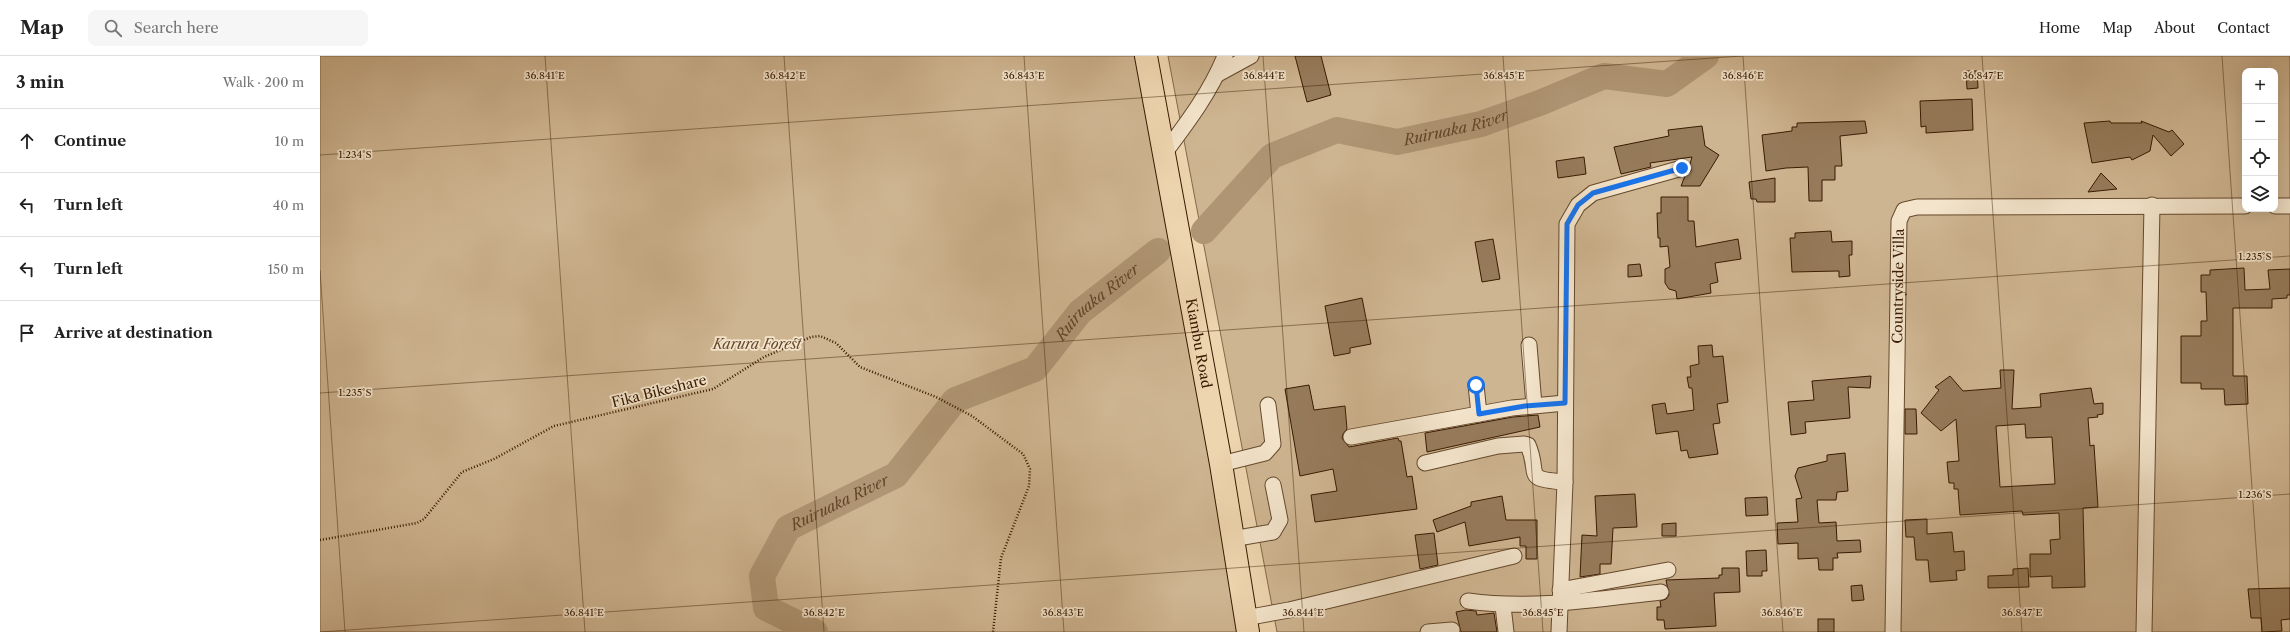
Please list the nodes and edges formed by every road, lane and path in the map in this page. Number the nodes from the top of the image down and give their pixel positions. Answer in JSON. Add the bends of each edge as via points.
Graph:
{"nodes":[{"id":1,"x":1146,"y":56,"type":"edge"},
{"id":2,"x":1225,"y":56,"type":"edge"},
{"id":3,"x":1251,"y":56,"type":"edge"},
{"id":4,"x":1218,"y":74,"type":"junction"},
{"id":5,"x":1163,"y":155,"type":"junction"},
{"id":6,"x":1682,"y":168,"type":"dead end"},
{"id":7,"x":2152,"y":205,"type":"junction"},
{"id":8,"x":2242,"y":206,"type":"edge"},
{"id":9,"x":2278,"y":206,"type":"edge"},
{"id":10,"x":2290,"y":206,"type":"edge"},
{"id":11,"x":1529,"y":345,"type":"dead end"},
{"id":12,"x":1476,"y":385,"type":"dead end"},
{"id":13,"x":1565,"y":403,"type":"junction"},
{"id":14,"x":1268,"y":405,"type":"dead end"},
{"id":15,"x":1534,"y":405,"type":"junction"},
{"id":16,"x":1479,"y":414,"type":"junction"},
{"id":17,"x":1351,"y":437,"type":"dead end"},
{"id":18,"x":1425,"y":463,"type":"dead end"},
{"id":19,"x":1221,"y":464,"type":"junction"},
{"id":20,"x":1565,"y":482,"type":"junction"},
{"id":21,"x":1273,"y":485,"type":"dead end"},
{"id":22,"x":320,"y":540,"type":"edge"},
{"id":23,"x":1232,"y":540,"type":"junction"},
{"id":24,"x":1514,"y":556,"type":"dead end"},
{"id":25,"x":1668,"y":570,"type":"dead end"},
{"id":26,"x":1661,"y":592,"type":"dead end"},
{"id":27,"x":1560,"y":597,"type":"junction"},
{"id":28,"x":1468,"y":601,"type":"dead end"},
{"id":29,"x":1503,"y":606,"type":"junction"},
{"id":30,"x":1246,"y":625,"type":"edge"},
{"id":31,"x":1452,"y":630,"type":"dead end"},
{"id":32,"x":993,"y":632,"type":"edge"},
{"id":33,"x":1428,"y":632,"type":"edge"},
{"id":34,"x":1506,"y":632,"type":"edge"},
{"id":35,"x":1559,"y":632,"type":"edge"},
{"id":36,"x":1892,"y":632,"type":"edge"},
{"id":37,"x":2144,"y":632,"type":"edge"}],
"edges":[{"from":1,"to":5,"type":"highway","name":"Kiambu Road"},
{"from":2,"to":4,"type":"street"},
{"from":3,"to":4,"type":"street"},
{"from":4,"to":5,"type":"street","via":[[1200,106]]},
{"from":5,"to":19,"type":"highway","name":"Kiambu Road"},
{"from":6,"to":13,"type":"street","via":[[1593,193],[1578,205],[1567,224]]},
{"from":7,"to":8,"type":"street","name":"Countryside Villa"},
{"from":7,"to":36,"type":"street","name":"Countryside Villa","via":[[1918,206],[1904,210],[1899,221]]},
{"from":7,"to":37,"type":"street"},
{"from":9,"to":10,"type":"street"},
{"from":11,"to":15,"type":"street"},
{"from":12,"to":16,"type":"street"},
{"from":13,"to":15,"type":"street"},
{"from":13,"to":20,"type":"street"},
{"from":14,"to":19,"type":"street","via":[[1272,444],[1265,453]]},
{"from":15,"to":16,"type":"street"},
{"from":16,"to":17,"type":"street"},
{"from":18,"to":20,"type":"street","via":[[1498,446],[1524,444],[1529,449],[1536,476],[1548,481]]},
{"from":19,"to":23,"type":"highway","name":"Kiambu Road"},
{"from":20,"to":27,"type":"street"},
{"from":21,"to":23,"type":"street","via":[[1280,520],[1273,532]]},
{"from":22,"to":32,"type":"path","name":"Fika Bikeshare","via":[[417,523],[462,472],[494,459],[554,426],[713,389],[764,357],[811,337],[820,336],[836,343],[860,367],[936,397],[972,416],[1023,454],[1030,469],[1029,486],[1001,558]]},
{"from":23,"to":30,"type":"highway","name":"Kiambu Road"},
{"from":24,"to":30,"type":"street","via":[[1289,610]]},
{"from":25,"to":27,"type":"street"},
{"from":26,"to":27,"type":"street"},
{"from":27,"to":29,"type":"street"},
{"from":27,"to":35,"type":"street"},
{"from":28,"to":29,"type":"street"},
{"from":29,"to":34,"type":"street"},
{"from":31,"to":33,"type":"street"}]}
